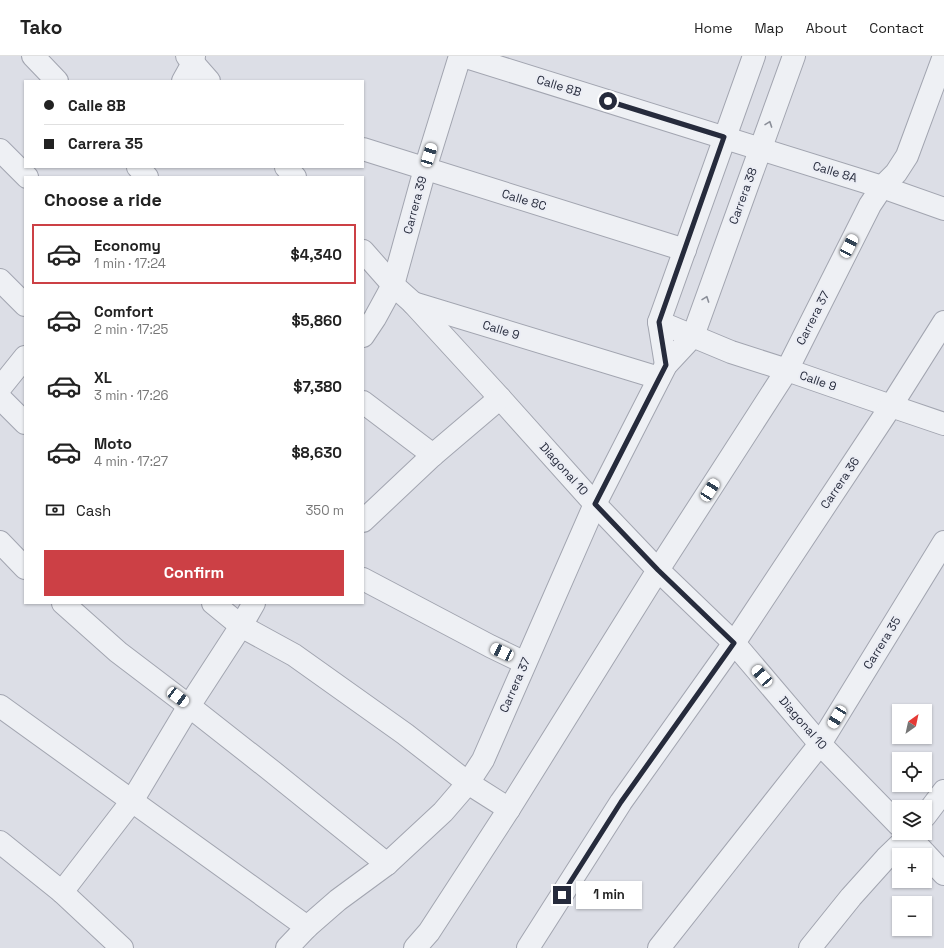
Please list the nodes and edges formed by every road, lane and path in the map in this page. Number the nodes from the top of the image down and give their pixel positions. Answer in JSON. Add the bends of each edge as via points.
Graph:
{"nodes":[{"id":1,"x":33,"y":56,"type":"edge"},
{"id":2,"x":461,"y":56,"type":"edge"},
{"id":3,"x":754,"y":56,"type":"edge"},
{"id":4,"x":794,"y":56,"type":"edge"},
{"id":5,"x":944,"y":56,"type":"edge"},
{"id":6,"x":189,"y":64,"type":"edge"},
{"id":7,"x":56,"y":80,"type":"edge"},
{"id":8,"x":208,"y":80,"type":"edge"},
{"id":9,"x":724,"y":137,"type":"junction"},
{"id":10,"x":364,"y":149,"type":"edge"},
{"id":11,"x":760,"y":149,"type":"junction"},
{"id":12,"x":0,"y":150,"type":"edge"},
{"id":13,"x":138,"y":168,"type":"edge"},
{"id":14,"x":287,"y":168,"type":"edge"},
{"id":15,"x":425,"y":169,"type":"junction"},
{"id":16,"x":26,"y":176,"type":"edge"},
{"id":17,"x":146,"y":176,"type":"edge"},
{"id":18,"x":294,"y":176,"type":"edge"},
{"id":19,"x":882,"y":187,"type":"junction"},
{"id":20,"x":944,"y":209,"type":"edge"},
{"id":21,"x":685,"y":250,"type":"junction"},
{"id":22,"x":364,"y":252,"type":"edge"},
{"id":23,"x":0,"y":280,"type":"edge"},
{"id":24,"x":393,"y":285,"type":"junction"},
{"id":25,"x":412,"y":302,"type":"junction"},
{"id":26,"x":24,"y":304,"type":"edge"},
{"id":27,"x":659,"y":322,"type":"junction"},
{"id":28,"x":944,"y":322,"type":"edge"},
{"id":29,"x":364,"y":334,"type":"edge"},
{"id":30,"x":693,"y":336,"type":"junction"},
{"id":31,"x":24,"y":358,"type":"edge"},
{"id":32,"x":787,"y":370,"type":"junction"},
{"id":33,"x":663,"y":371,"type":"junction"},
{"id":34,"x":0,"y":388,"type":"edge"},
{"id":35,"x":0,"y":398,"type":"edge"},
{"id":36,"x":500,"y":398,"type":"junction"},
{"id":37,"x":364,"y":403,"type":"edge"},
{"id":38,"x":891,"y":406,"type":"junction"},
{"id":39,"x":24,"y":422,"type":"edge"},
{"id":40,"x":944,"y":424,"type":"edge"},
{"id":41,"x":433,"y":455,"type":"junction"},
{"id":42,"x":595,"y":504,"type":"junction"},
{"id":43,"x":364,"y":520,"type":"edge"},
{"id":44,"x":944,"y":542,"type":"edge"},
{"id":45,"x":2,"y":549,"type":"edge"},
{"id":46,"x":24,"y":567,"type":"edge"},
{"id":47,"x":658,"y":570,"type":"junction"},
{"id":48,"x":364,"y":580,"type":"edge"},
{"id":49,"x":64,"y":604,"type":"edge"},
{"id":50,"x":214,"y":604,"type":"edge"},
{"id":51,"x":253,"y":604,"type":"edge"},
{"id":52,"x":241,"y":626,"type":"junction"},
{"id":53,"x":734,"y":643,"type":"junction"},
{"id":54,"x":525,"y":663,"type":"junction"},
{"id":55,"x":0,"y":706,"type":"edge"},
{"id":56,"x":189,"y":706,"type":"junction"},
{"id":57,"x":820,"y":744,"type":"junction"},
{"id":58,"x":468,"y":783,"type":"junction"},
{"id":59,"x":944,"y":791,"type":"edge"},
{"id":60,"x":132,"y":802,"type":"junction"},
{"id":61,"x":932,"y":807,"type":"edge"},
{"id":62,"x":509,"y":809,"type":"junction"},
{"id":63,"x":892,"y":817,"type":"edge"},
{"id":64,"x":901,"y":840,"type":"edge"},
{"id":65,"x":914,"y":840,"type":"edge"},
{"id":66,"x":0,"y":842,"type":"edge"},
{"id":67,"x":387,"y":864,"type":"junction"},
{"id":68,"x":944,"y":874,"type":"edge"},
{"id":69,"x":62,"y":892,"type":"junction"},
{"id":70,"x":307,"y":927,"type":"junction"},
{"id":71,"x":122,"y":948,"type":"edge"},
{"id":72,"x":287,"y":948,"type":"edge"},
{"id":73,"x":415,"y":948,"type":"edge"},
{"id":74,"x":528,"y":948,"type":"edge"},
{"id":75,"x":659,"y":948,"type":"edge"},
{"id":76,"x":810,"y":948,"type":"edge"}],
"edges":[{"from":1,"to":7,"type":"street"},
{"from":2,"to":9,"type":"street","name":"Calle 8B"},
{"from":2,"to":15,"type":"street","name":"Carrera 39"},
{"from":3,"to":9,"type":"street"},
{"from":11,"to":4,"type":"street","name":"Carrera 38","one_way":true},
{"from":5,"to":19,"type":"street","name":"Carrera 37","via":[[907,156]]},
{"from":6,"to":8,"type":"street"},
{"from":9,"to":11,"type":"street","name":"Calle 8A"},
{"from":9,"to":21,"type":"street"},
{"from":10,"to":15,"type":"street","name":"Calle 8C"},
{"from":11,"to":19,"type":"street","name":"Calle 8A"},
{"from":30,"to":11,"type":"street","name":"Carrera 38","one_way":true},
{"from":12,"to":16,"type":"street"},
{"from":13,"to":17,"type":"street"},
{"from":14,"to":18,"type":"street"},
{"from":15,"to":21,"type":"street","name":"Calle 8C"},
{"from":15,"to":24,"type":"street","name":"Carrera 39"},
{"from":19,"to":20,"type":"street","name":"Calle 8A"},
{"from":19,"to":32,"type":"street","name":"Carrera 37","via":[[870,205]]},
{"from":21,"to":27,"type":"street"},
{"from":22,"to":24,"type":"street","name":"Diagonal 10"},
{"from":23,"to":26,"type":"street"},
{"from":24,"to":25,"type":"street","name":"Diagonal 10"},
{"from":24,"to":29,"type":"street","name":"Carrera 39"},
{"from":25,"to":33,"type":"street","name":"Calle 9"},
{"from":25,"to":36,"type":"street","name":"Diagonal 10"},
{"from":27,"to":30,"type":"street","name":"Calle 9"},
{"from":27,"to":33,"type":"street"},
{"from":28,"to":38,"type":"street","name":"Carrera 36"},
{"from":30,"to":32,"type":"street","name":"Calle 9","via":[[731,352]]},
{"from":30,"to":33,"type":"street","name":"Carrera 37"},
{"from":31,"to":34,"type":"street"},
{"from":32,"to":38,"type":"street","name":"Calle 9"},
{"from":32,"to":47,"type":"street","name":"Carrera 37"},
{"from":33,"to":42,"type":"street","name":"Carrera 37"},
{"from":35,"to":39,"type":"street"},
{"from":36,"to":41,"type":"street"},
{"from":36,"to":42,"type":"street","name":"Diagonal 10"},
{"from":37,"to":41,"type":"street"},
{"from":38,"to":40,"type":"street","name":"Calle 9"},
{"from":38,"to":53,"type":"street","name":"Carrera 36"},
{"from":41,"to":43,"type":"street"},
{"from":42,"to":47,"type":"street","name":"Diagonal 10"},
{"from":42,"to":54,"type":"street","name":"Carrera 37"},
{"from":44,"to":57,"type":"street","name":"Carrera 35"},
{"from":45,"to":46,"type":"street"},
{"from":47,"to":53,"type":"street","name":"Diagonal 10"},
{"from":47,"to":62,"type":"street","name":"Carrera 37"},
{"from":48,"to":54,"type":"street"},
{"from":49,"to":56,"type":"street","via":[[118,652]]},
{"from":50,"to":52,"type":"street"},
{"from":51,"to":52,"type":"street"},
{"from":52,"to":56,"type":"street"},
{"from":52,"to":58,"type":"street","via":[[294,655],[405,734]]},
{"from":53,"to":57,"type":"street","name":"Diagonal 10"},
{"from":53,"to":74,"type":"street","via":[[621,802]]},
{"from":54,"to":58,"type":"street","name":"Carrera 37","via":[[482,760]]},
{"from":55,"to":60,"type":"street"},
{"from":56,"to":60,"type":"street"},
{"from":56,"to":67,"type":"street"},
{"from":57,"to":63,"type":"street","name":"Diagonal 10"},
{"from":57,"to":75,"type":"street","name":"Carrera 35"},
{"from":58,"to":62,"type":"street"},
{"from":58,"to":67,"type":"street","name":"Carrera 37","via":[[443,812]]},
{"from":59,"to":61,"type":"street"},
{"from":60,"to":69,"type":"street"},
{"from":60,"to":70,"type":"street"},
{"from":62,"to":73,"type":"street","name":"Carrera 37","via":[[429,932]]},
{"from":64,"to":76,"type":"street"},
{"from":65,"to":68,"type":"street","name":"Diagonal 10"},
{"from":66,"to":69,"type":"street"},
{"from":67,"to":70,"type":"street","name":"Carrera 37","via":[[338,900]]},
{"from":69,"to":71,"type":"street"},
{"from":70,"to":72,"type":"street","name":"Carrera 37"}]}
